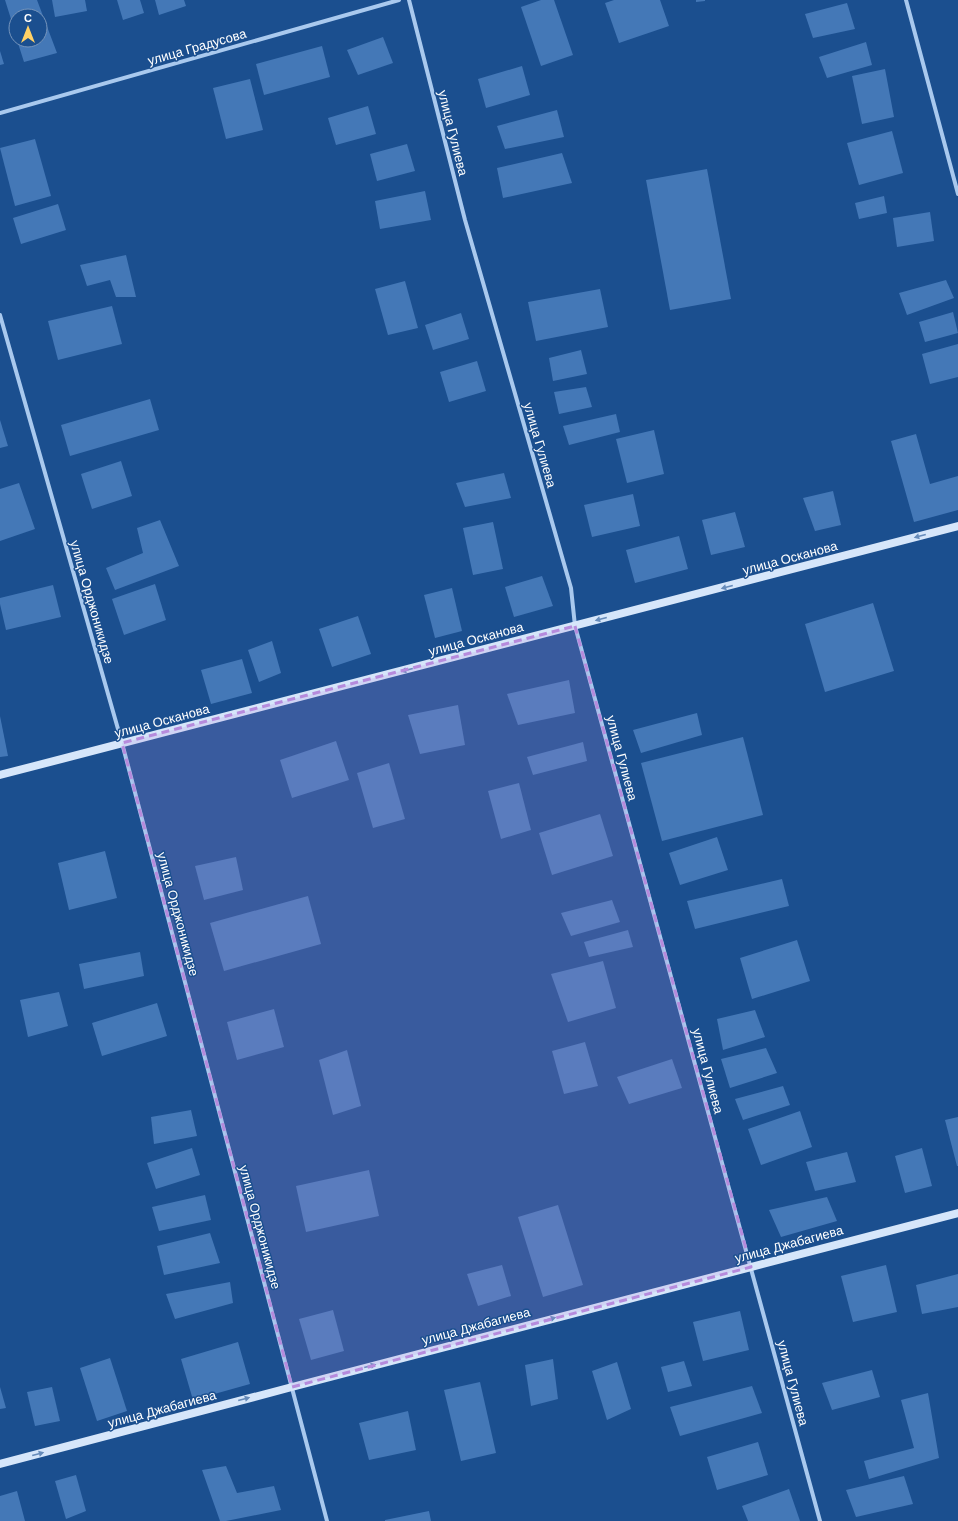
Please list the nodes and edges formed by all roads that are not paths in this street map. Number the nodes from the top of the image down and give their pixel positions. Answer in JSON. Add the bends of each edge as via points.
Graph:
{"nodes":[{"id":1,"x":399,"y":0,"type":"edge"},
{"id":2,"x":409,"y":0,"type":"edge"},
{"id":3,"x":906,"y":0,"type":"edge"},
{"id":4,"x":0,"y":113,"type":"edge"},
{"id":5,"x":958,"y":194,"type":"edge"},
{"id":6,"x":0,"y":315,"type":"edge"},
{"id":7,"x":958,"y":526,"type":"edge"},
{"id":8,"x":575,"y":626,"type":"junction"},
{"id":9,"x":122,"y":743,"type":"junction"},
{"id":10,"x":0,"y":775,"type":"edge"},
{"id":11,"x":958,"y":1213,"type":"edge"},
{"id":12,"x":751,"y":1267,"type":"junction"},
{"id":13,"x":292,"y":1386,"type":"junction"},
{"id":14,"x":0,"y":1464,"type":"edge"},
{"id":15,"x":327,"y":1521,"type":"edge"},
{"id":16,"x":820,"y":1521,"type":"edge"}],
"edges":[{"from":1,"to":4,"type":"street","name":"улица Градусова"},
{"from":2,"to":8,"type":"street","name":"улица Гулиева","via":[[465,220],[571,588]]},
{"from":3,"to":5,"type":"street"},
{"from":6,"to":9,"type":"street","name":"улица Орджоникидзе"},
{"from":7,"to":8,"type":"main road","name":"улица Осканова","one_way":true},
{"from":8,"to":9,"type":"main road","name":"улица Осканова","one_way":true},
{"from":8,"to":12,"type":"street","name":"улица Гулиева"},
{"from":9,"to":10,"type":"main road","name":"улица Осканова"},
{"from":9,"to":13,"type":"street","name":"улица Орджоникидзе"},
{"from":11,"to":12,"type":"main road","name":"улица Джабагиева"},
{"from":13,"to":12,"type":"main road","name":"улица Джабагиева","one_way":true},
{"from":12,"to":16,"type":"street","name":"улица Гулиева"},
{"from":14,"to":13,"type":"main road","name":"улица Джабагиева","one_way":true},
{"from":13,"to":15,"type":"street","name":"улица Орджоникидзе"}]}
